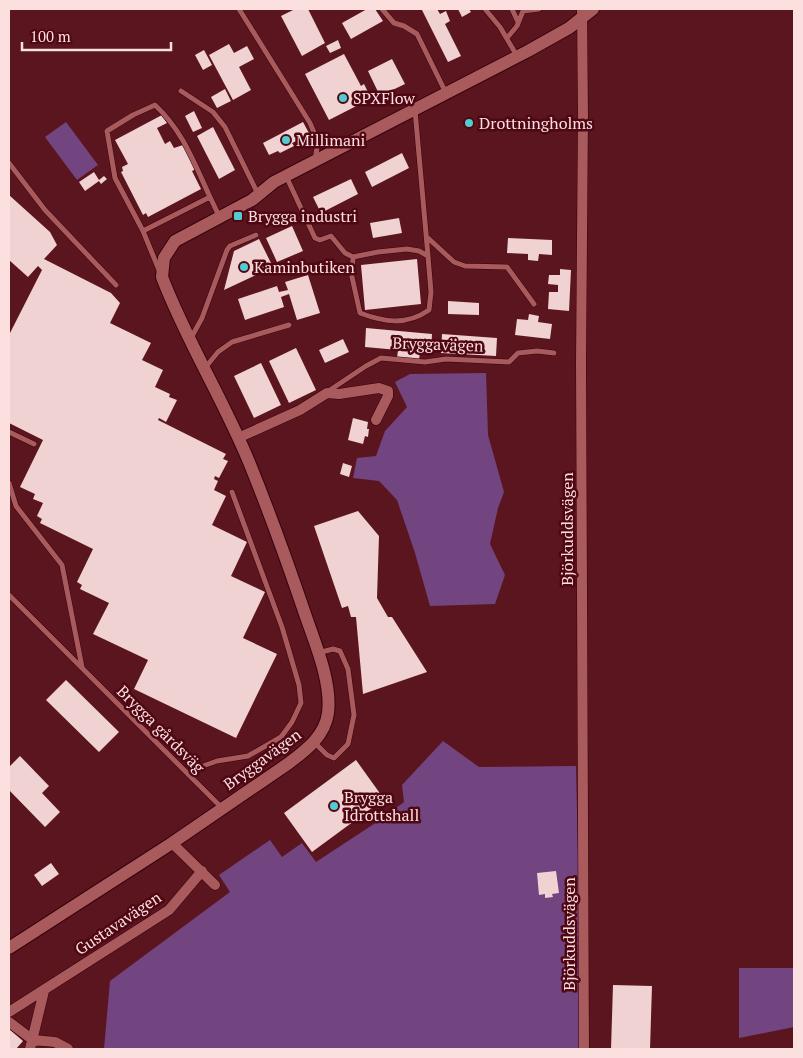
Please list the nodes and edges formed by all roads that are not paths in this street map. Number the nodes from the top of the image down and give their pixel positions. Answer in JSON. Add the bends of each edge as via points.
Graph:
{"nodes":[{"id":1,"x":239,"y":9,"type":"edge"},
{"id":2,"x":382,"y":9,"type":"edge"},
{"id":3,"x":486,"y":9,"type":"edge"},
{"id":4,"x":512,"y":9,"type":"edge"},
{"id":5,"x":539,"y":9,"type":"edge"},
{"id":6,"x":593,"y":9,"type":"edge"},
{"id":7,"x":581,"y":14,"type":"edge"},
{"id":8,"x":518,"y":23,"type":"junction"},
{"id":9,"x":507,"y":38,"type":"junction"},
{"id":10,"x":517,"y":56,"type":"junction"},
{"id":11,"x":181,"y":91,"type":"dead end"},
{"id":12,"x":446,"y":93,"type":"junction"},
{"id":13,"x":415,"y":109,"type":"junction"},
{"id":14,"x":315,"y":160,"type":"junction"},
{"id":15,"x":9,"y":163,"type":"edge"},
{"id":16,"x":286,"y":176,"type":"junction"},
{"id":17,"x":259,"y":195,"type":"junction"},
{"id":18,"x":210,"y":196,"type":"junction"},
{"id":19,"x":220,"y":217,"type":"junction"},
{"id":20,"x":143,"y":231,"type":"junction"},
{"id":21,"x":256,"y":235,"type":"dead end"},
{"id":22,"x":427,"y":238,"type":"junction"},
{"id":23,"x":428,"y":256,"type":"junction"},
{"id":24,"x":353,"y":257,"type":"junction"},
{"id":25,"x":162,"y":276,"type":"junction"},
{"id":26,"x":116,"y":285,"type":"dead end"},
{"id":27,"x":534,"y":304,"type":"dead end"},
{"id":28,"x":289,"y":325,"type":"dead end"},
{"id":29,"x":190,"y":339,"type":"junction"},
{"id":30,"x":554,"y":353,"type":"dead end"},
{"id":31,"x":204,"y":368,"type":"junction"},
{"id":32,"x":327,"y":393,"type":"junction"},
{"id":33,"x":376,"y":420,"type":"dead end"},
{"id":34,"x":9,"y":432,"type":"edge"},
{"id":35,"x":238,"y":438,"type":"junction"},
{"id":36,"x":34,"y":444,"type":"dead end"},
{"id":37,"x":9,"y":483,"type":"edge"},
{"id":38,"x":232,"y":492,"type":"dead end"},
{"id":39,"x":9,"y":595,"type":"edge"},
{"id":40,"x":318,"y":653,"type":"junction"},
{"id":41,"x":82,"y":668,"type":"junction"},
{"id":42,"x":314,"y":741,"type":"junction"},
{"id":43,"x":190,"y":776,"type":"junction"},
{"id":44,"x":222,"y":808,"type":"junction"},
{"id":45,"x":172,"y":843,"type":"junction"},
{"id":46,"x":202,"y":872,"type":"junction"},
{"id":47,"x":215,"y":885,"type":"dead end"},
{"id":48,"x":9,"y":948,"type":"edge"},
{"id":49,"x":44,"y":991,"type":"junction"},
{"id":50,"x":9,"y":1012,"type":"edge"},
{"id":51,"x":9,"y":1022,"type":"edge"},
{"id":52,"x":32,"y":1044,"type":"edge"},
{"id":53,"x":68,"y":1049,"type":"edge"},
{"id":54,"x":584,"y":1049,"type":"edge"}],
"edges":[{"from":1,"to":14,"type":"lane","via":[[310,123],[318,142]]},
{"from":2,"to":12,"type":"lane","via":[[394,23],[417,34]]},
{"from":3,"to":9,"type":"lane"},
{"from":4,"to":8,"type":"lane"},
{"from":5,"to":8,"type":"lane","via":[[523,11]]},
{"from":6,"to":7,"type":"main road"},
{"from":7,"to":10,"type":"main road","via":[[555,36]]},
{"from":7,"to":54,"type":"street","name":"Björkuddsvägen"},
{"from":8,"to":9,"type":"lane"},
{"from":9,"to":10,"type":"lane"},
{"from":10,"to":12,"type":"main road"},
{"from":11,"to":17,"type":"lane","via":[[212,112],[225,127]]},
{"from":12,"to":13,"type":"main road"},
{"from":13,"to":14,"type":"main road"},
{"from":13,"to":22,"type":"lane","name":"Bryggavägen"},
{"from":14,"to":16,"type":"main road"},
{"from":15,"to":26,"type":"lane","via":[[45,210]]},
{"from":16,"to":17,"type":"main road"},
{"from":16,"to":24,"type":"lane","via":[[315,238],[320,240],[331,236],[345,253]]},
{"from":17,"to":19,"type":"main road"},
{"from":18,"to":19,"type":"lane","name":"Bryggavägen"},
{"from":18,"to":20,"type":"lane"},
{"from":18,"to":20,"type":"lane","name":"Bryggavägen","via":[[179,132],[167,116],[155,105],[133,115],[107,131],[115,178]]},
{"from":19,"to":25,"type":"main road","via":[[175,241],[164,258]]},
{"from":20,"to":25,"type":"lane","name":"Bryggavägen"},
{"from":21,"to":29,"type":"lane","via":[[227,250],[202,318]]},
{"from":22,"to":23,"type":"lane","name":"Bryggavägen"},
{"from":22,"to":27,"type":"lane","via":[[454,262],[465,266],[508,266]]},
{"from":23,"to":24,"type":"lane","via":[[407,249]]},
{"from":23,"to":24,"type":"lane","name":"Bryggavägen","via":[[432,292],[428,310],[417,319],[395,321],[375,319],[360,312],[352,277]]},
{"from":25,"to":29,"type":"main road","name":"Bryggavägen"},
{"from":28,"to":31,"type":"lane","via":[[232,342]]},
{"from":29,"to":31,"type":"main road","name":"Bryggavägen"},
{"from":30,"to":32,"type":"lane","name":"Bryggavägen","via":[[518,353],[510,362],[446,359],[425,362],[380,358]]},
{"from":31,"to":35,"type":"main road","name":"Bryggavägen"},
{"from":32,"to":33,"type":"street","via":[[385,389],[388,396]]},
{"from":32,"to":35,"type":"street","name":"Bryggavägen","via":[[300,410]]},
{"from":34,"to":36,"type":"lane"},
{"from":35,"to":40,"type":"main road","name":"Bryggavägen","via":[[285,557]]},
{"from":37,"to":41,"type":"lane","via":[[16,506],[62,565]]},
{"from":38,"to":43,"type":"lane","via":[[282,627],[300,685],[301,703],[281,737],[248,756],[210,763]]},
{"from":39,"to":41,"type":"lane","name":"Brygga gårdsväg"},
{"from":40,"to":42,"type":"main road","name":"Bryggavägen","via":[[329,700],[324,725]]},
{"from":40,"to":42,"type":"lane","via":[[333,649],[340,651],[348,669],[354,716],[348,744],[334,758],[326,756]]},
{"from":41,"to":43,"type":"lane","name":"Brygga gårdsväg"},
{"from":42,"to":44,"type":"main road","name":"Bryggavägen","via":[[289,763]]},
{"from":43,"to":44,"type":"lane","name":"Brygga gårdsväg"},
{"from":44,"to":45,"type":"main road","name":"Bryggavägen"},
{"from":45,"to":46,"type":"street"},
{"from":45,"to":48,"type":"main road","name":"Bryggavägen"},
{"from":46,"to":47,"type":"street"},
{"from":46,"to":49,"type":"street","name":"Gustavavägen","via":[[169,910]]},
{"from":49,"to":50,"type":"street","name":"Gustavavägen"},
{"from":49,"to":52,"type":"street"},
{"from":51,"to":52,"type":"street"},
{"from":52,"to":53,"type":"street","via":[[55,1042]]}]}
